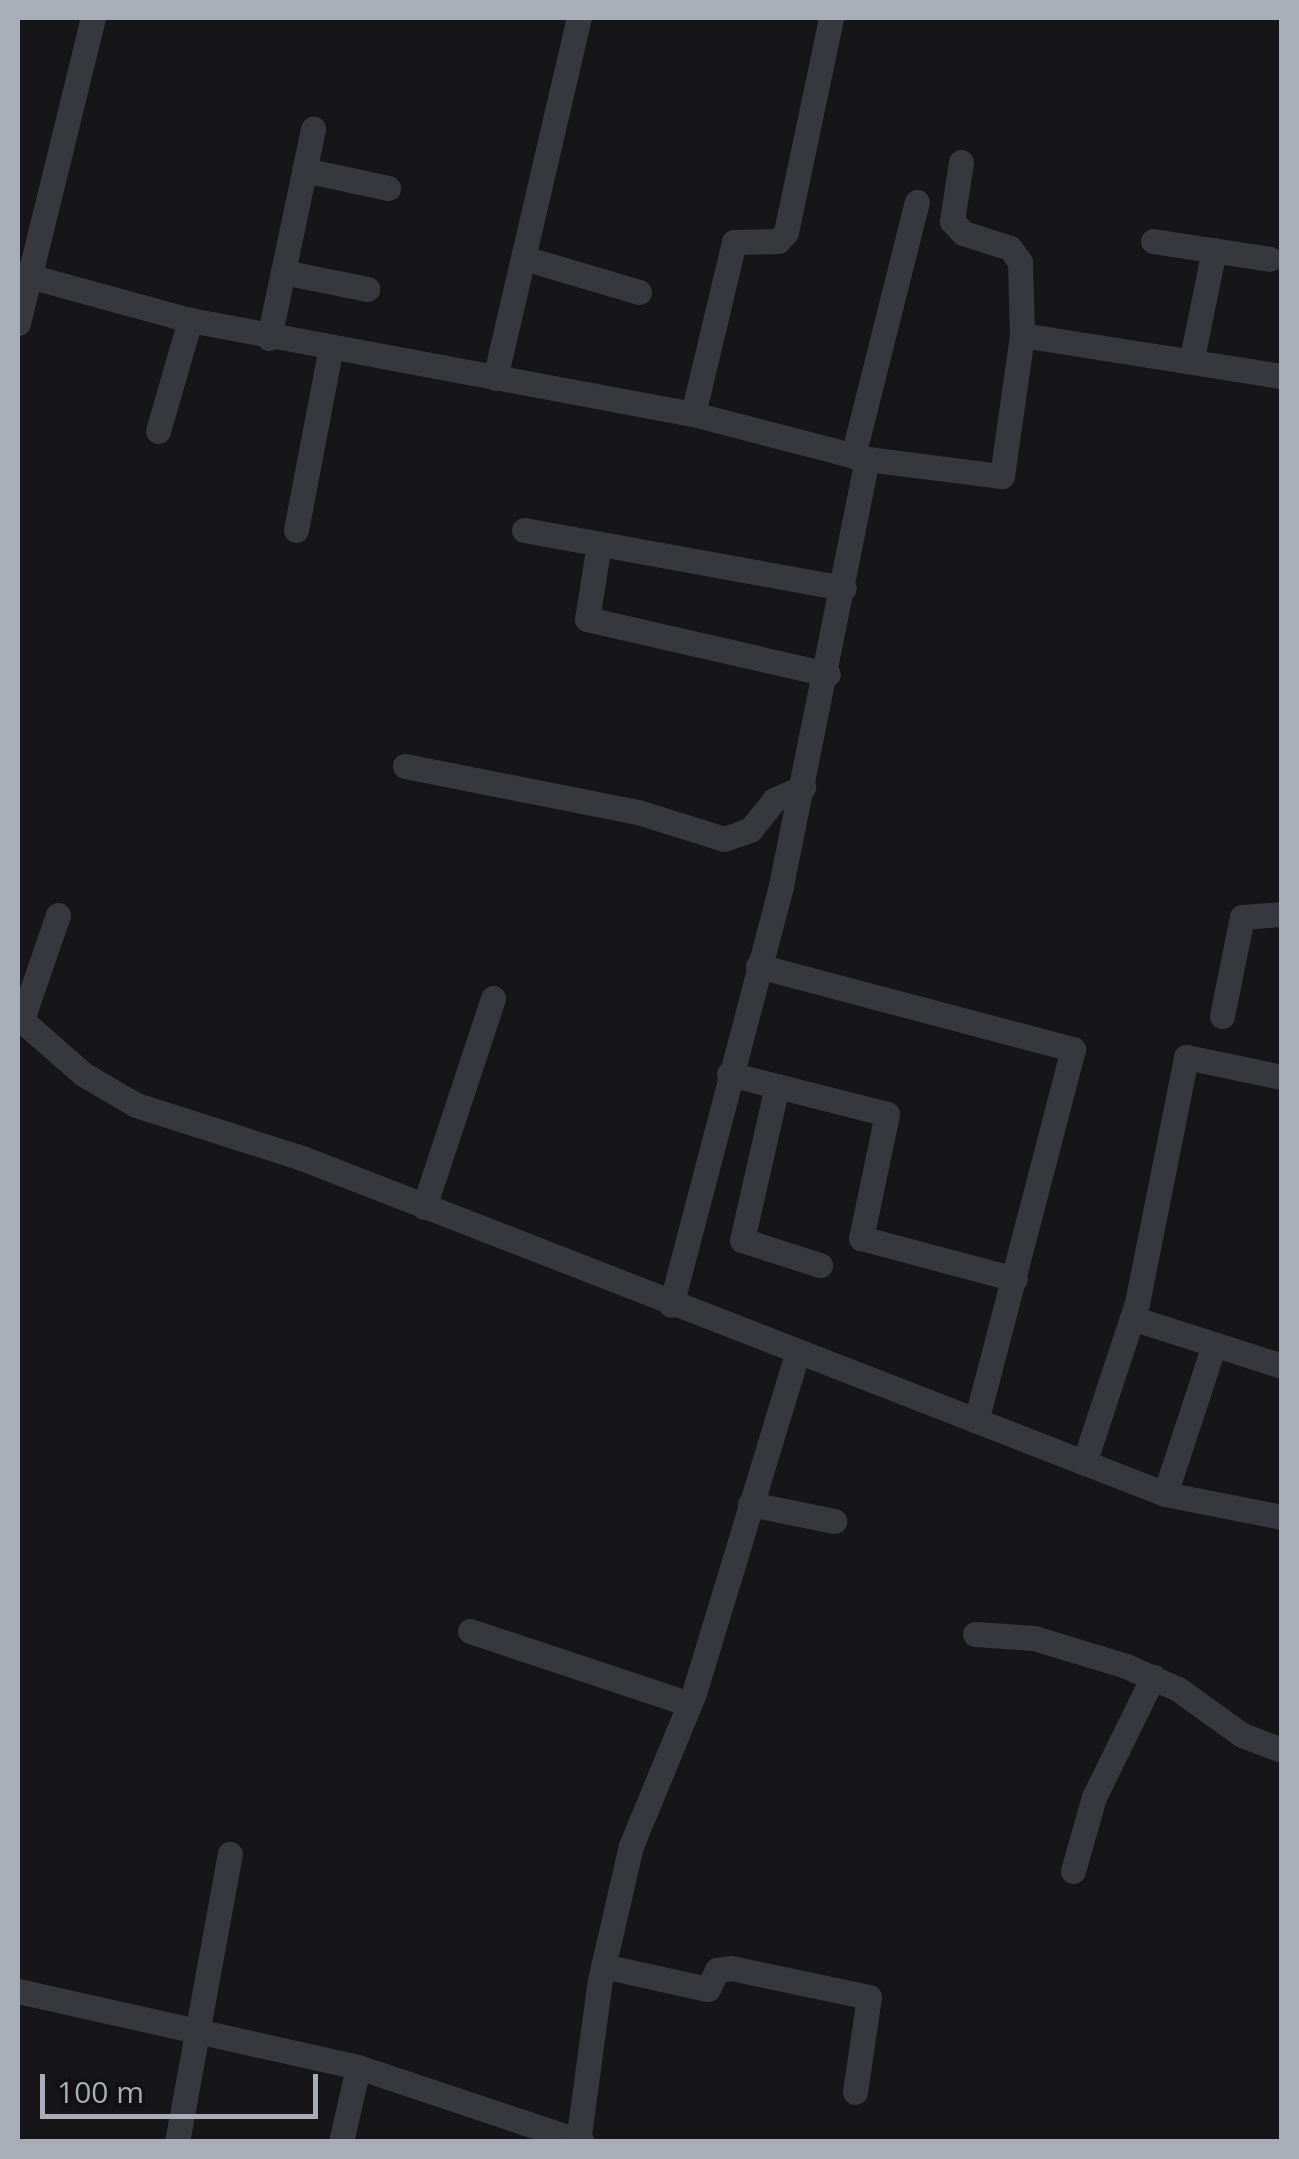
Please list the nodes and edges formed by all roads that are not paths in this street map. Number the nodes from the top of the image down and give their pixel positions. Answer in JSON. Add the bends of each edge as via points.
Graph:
{"nodes":[{"id":1,"x":93,"y":18,"type":"edge"},
{"id":2,"x":580,"y":18,"type":"edge"},
{"id":3,"x":830,"y":18,"type":"edge"},
{"id":4,"x":313,"y":129,"type":"dead end"},
{"id":5,"x":961,"y":162,"type":"dead end"},
{"id":6,"x":304,"y":170,"type":"junction"},
{"id":7,"x":388,"y":188,"type":"dead end"},
{"id":8,"x":917,"y":202,"type":"dead end"},
{"id":9,"x":1153,"y":241,"type":"dead end"},
{"id":10,"x":1214,"y":250,"type":"junction"},
{"id":11,"x":524,"y":258,"type":"junction"},
{"id":12,"x":1270,"y":259,"type":"dead end"},
{"id":13,"x":283,"y":272,"type":"junction"},
{"id":14,"x":25,"y":274,"type":"edge"},
{"id":15,"x":367,"y":289,"type":"dead end"},
{"id":16,"x":639,"y":292,"type":"dead end"},
{"id":17,"x":190,"y":320,"type":"junction"},
{"id":18,"x":18,"y":323,"type":"edge"},
{"id":19,"x":1022,"y":335,"type":"junction"},
{"id":20,"x":269,"y":338,"type":"junction"},
{"id":21,"x":330,"y":351,"type":"junction"},
{"id":22,"x":1192,"y":358,"type":"junction"},
{"id":23,"x":1282,"y":376,"type":"edge"},
{"id":24,"x":495,"y":378,"type":"junction"},
{"id":25,"x":693,"y":414,"type":"junction"},
{"id":26,"x":158,"y":430,"type":"dead end"},
{"id":27,"x":860,"y":457,"type":"junction"},
{"id":28,"x":296,"y":530,"type":"dead end"},
{"id":29,"x":524,"y":530,"type":"dead end"},
{"id":30,"x":599,"y":544,"type":"junction"},
{"id":31,"x":844,"y":588,"type":"junction"},
{"id":32,"x":828,"y":674,"type":"junction"},
{"id":33,"x":405,"y":766,"type":"dead end"},
{"id":34,"x":803,"y":787,"type":"junction"},
{"id":35,"x":58,"y":914,"type":"dead end"},
{"id":36,"x":1282,"y":914,"type":"edge"},
{"id":37,"x":758,"y":966,"type":"junction"},
{"id":38,"x":493,"y":998,"type":"dead end"},
{"id":39,"x":1222,"y":1016,"type":"dead end"},
{"id":40,"x":20,"y":1018,"type":"edge"},
{"id":41,"x":729,"y":1074,"type":"junction"},
{"id":42,"x":1282,"y":1078,"type":"edge"},
{"id":43,"x":777,"y":1086,"type":"junction"},
{"id":44,"x":424,"y":1207,"type":"junction"},
{"id":45,"x":820,"y":1265,"type":"dead end"},
{"id":46,"x":1015,"y":1279,"type":"junction"},
{"id":47,"x":671,"y":1306,"type":"junction"},
{"id":48,"x":1132,"y":1318,"type":"junction"},
{"id":49,"x":1214,"y":1345,"type":"junction"},
{"id":50,"x":798,"y":1353,"type":"junction"},
{"id":51,"x":1282,"y":1366,"type":"edge"},
{"id":52,"x":976,"y":1421,"type":"junction"},
{"id":53,"x":1084,"y":1463,"type":"junction"},
{"id":54,"x":1165,"y":1494,"type":"junction"},
{"id":55,"x":750,"y":1504,"type":"junction"},
{"id":56,"x":1282,"y":1517,"type":"edge"},
{"id":57,"x":834,"y":1521,"type":"dead end"},
{"id":58,"x":470,"y":1631,"type":"dead end"},
{"id":59,"x":975,"y":1634,"type":"dead end"},
{"id":60,"x":1153,"y":1677,"type":"junction"},
{"id":61,"x":689,"y":1704,"type":"junction"},
{"id":62,"x":1282,"y":1750,"type":"edge"},
{"id":63,"x":230,"y":1854,"type":"dead end"},
{"id":64,"x":1073,"y":1871,"type":"dead end"},
{"id":65,"x":603,"y":1966,"type":"junction"},
{"id":66,"x":18,"y":1990,"type":"edge"},
{"id":67,"x":201,"y":2031,"type":"junction"},
{"id":68,"x":358,"y":2067,"type":"junction"},
{"id":69,"x":855,"y":2092,"type":"dead end"},
{"id":70,"x":579,"y":2141,"type":"edge"},
{"id":71,"x":177,"y":2142,"type":"edge"},
{"id":72,"x":342,"y":2142,"type":"edge"}],
"edges":[{"from":1,"to":14,"type":"street"},
{"from":2,"to":11,"type":"street"},
{"from":3,"to":25,"type":"street","via":[[786,232],[778,242],[737,237]]},
{"from":4,"to":6,"type":"street"},
{"from":5,"to":19,"type":"street","via":[[952,220],[963,233],[1010,248],[1020,262]]},
{"from":6,"to":7,"type":"street"},
{"from":6,"to":13,"type":"street"},
{"from":8,"to":27,"type":"street"},
{"from":9,"to":10,"type":"street"},
{"from":10,"to":12,"type":"street"},
{"from":10,"to":22,"type":"street"},
{"from":11,"to":16,"type":"street"},
{"from":11,"to":24,"type":"street"},
{"from":13,"to":15,"type":"street"},
{"from":13,"to":20,"type":"street"},
{"from":14,"to":17,"type":"street"},
{"from":14,"to":18,"type":"street"},
{"from":17,"to":20,"type":"street"},
{"from":17,"to":26,"type":"street"},
{"from":19,"to":22,"type":"street"},
{"from":19,"to":27,"type":"street","via":[[1002,476]]},
{"from":20,"to":21,"type":"street"},
{"from":21,"to":24,"type":"street"},
{"from":21,"to":28,"type":"street"},
{"from":22,"to":23,"type":"street"},
{"from":24,"to":25,"type":"street"},
{"from":25,"to":27,"type":"street"},
{"from":27,"to":31,"type":"street"},
{"from":29,"to":30,"type":"street"},
{"from":30,"to":31,"type":"street"},
{"from":30,"to":32,"type":"street","via":[[588,619]]},
{"from":31,"to":32,"type":"street"},
{"from":32,"to":34,"type":"street"},
{"from":33,"to":34,"type":"street","via":[[638,812],[724,839],[750,830],[774,800]]},
{"from":34,"to":37,"type":"street"},
{"from":35,"to":40,"type":"street"},
{"from":36,"to":39,"type":"street","via":[[1242,916]]},
{"from":37,"to":41,"type":"street"},
{"from":37,"to":46,"type":"street","via":[[1073,1049]]},
{"from":38,"to":44,"type":"street"},
{"from":40,"to":44,"type":"street","via":[[83,1074],[136,1104]]},
{"from":41,"to":43,"type":"street"},
{"from":41,"to":47,"type":"street"},
{"from":42,"to":48,"type":"street","via":[[1186,1057]]},
{"from":43,"to":45,"type":"street","via":[[742,1240]]},
{"from":43,"to":46,"type":"street","via":[[890,1118],[862,1238]]},
{"from":44,"to":47,"type":"street"},
{"from":46,"to":52,"type":"street"},
{"from":47,"to":50,"type":"street"},
{"from":48,"to":49,"type":"street"},
{"from":48,"to":53,"type":"street"},
{"from":49,"to":51,"type":"street"},
{"from":49,"to":54,"type":"street"},
{"from":50,"to":52,"type":"street"},
{"from":50,"to":55,"type":"street"},
{"from":52,"to":53,"type":"street"},
{"from":53,"to":54,"type":"street"},
{"from":54,"to":56,"type":"street"},
{"from":55,"to":57,"type":"street"},
{"from":55,"to":61,"type":"street"},
{"from":58,"to":61,"type":"street"},
{"from":59,"to":60,"type":"street","via":[[1034,1638]]},
{"from":60,"to":62,"type":"street","via":[[1242,1735]]},
{"from":60,"to":64,"type":"street","via":[[1094,1797]]},
{"from":61,"to":65,"type":"street","via":[[631,1846]]},
{"from":63,"to":67,"type":"street"},
{"from":65,"to":69,"type":"street","via":[[708,1989],[718,1970],[731,1968],[869,1997]]},
{"from":65,"to":70,"type":"street"},
{"from":66,"to":67,"type":"street"},
{"from":67,"to":68,"type":"street"},
{"from":67,"to":71,"type":"street"},
{"from":68,"to":70,"type":"street"},
{"from":68,"to":72,"type":"street"}]}
